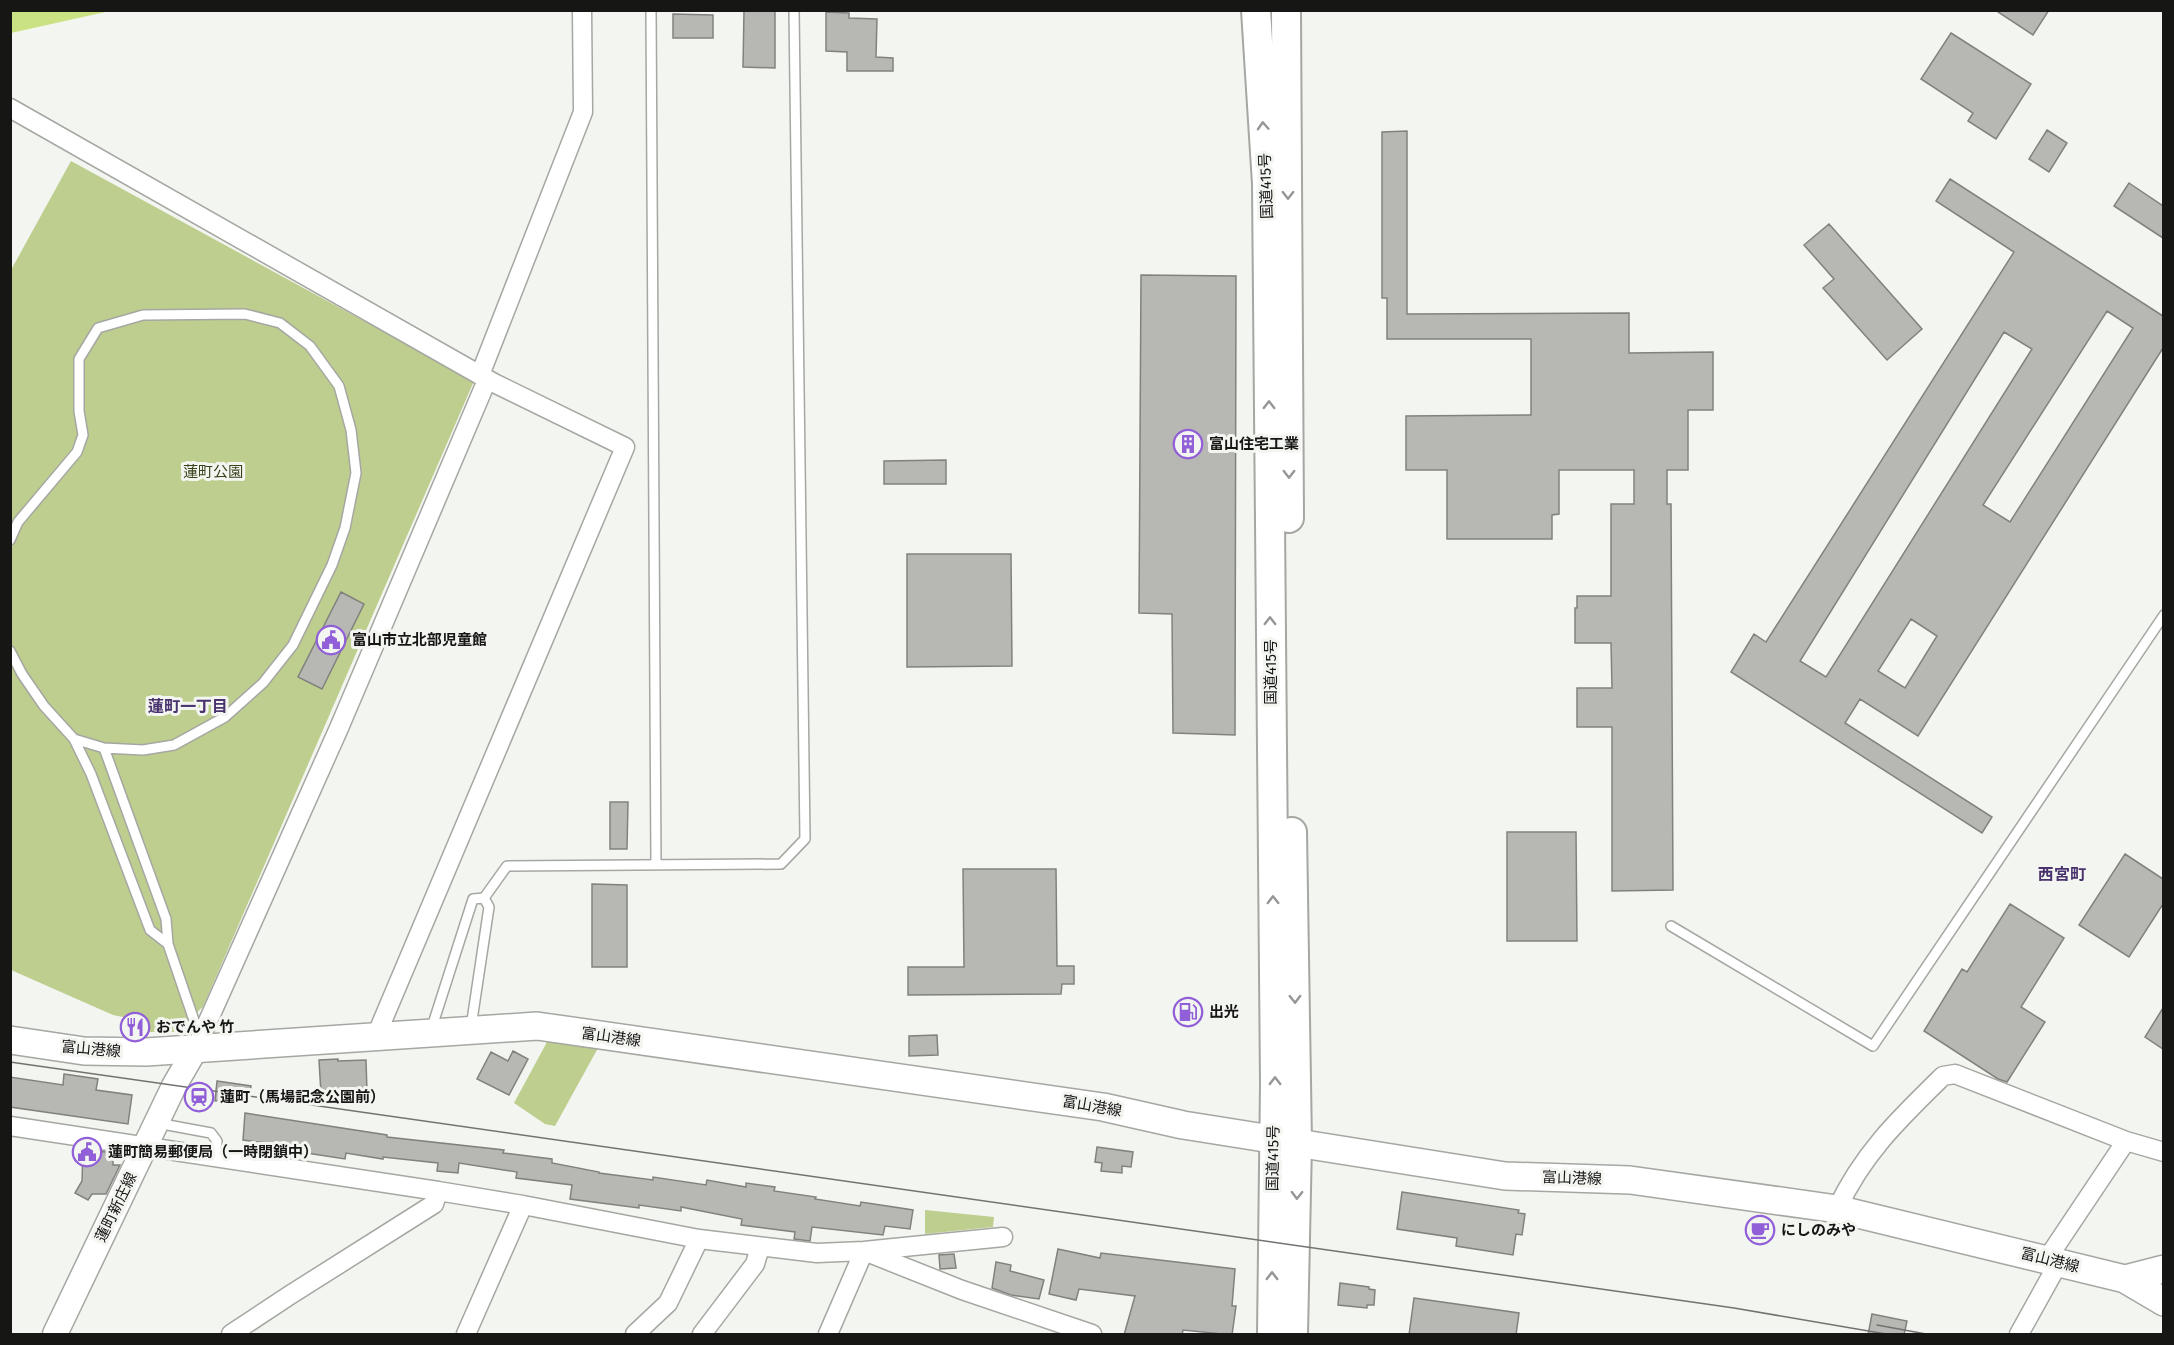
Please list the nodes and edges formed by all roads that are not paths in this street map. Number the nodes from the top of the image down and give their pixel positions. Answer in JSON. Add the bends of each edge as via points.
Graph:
{"nodes":[{"id":1,"x":582,"y":10,"type":"edge"},
{"id":2,"x":651,"y":10,"type":"edge"},
{"id":3,"x":794,"y":10,"type":"edge"},
{"id":4,"x":1256,"y":10,"type":"edge"},
{"id":5,"x":1286,"y":10,"type":"edge"},
{"id":6,"x":10,"y":108,"type":"edge"},
{"id":7,"x":484,"y":378,"type":"junction"},
{"id":8,"x":10,"y":540,"type":"edge"},
{"id":9,"x":2163,"y":615,"type":"edge"},
{"id":10,"x":10,"y":651,"type":"edge"},
{"id":11,"x":74,"y":739,"type":"junction"},
{"id":12,"x":104,"y":747,"type":"junction"},
{"id":13,"x":656,"y":865,"type":"junction"},
{"id":14,"x":484,"y":898,"type":"junction"},
{"id":15,"x":1671,"y":926,"type":"dead end"},
{"id":16,"x":168,"y":944,"type":"junction"},
{"id":17,"x":470,"y":1030,"type":"junction"},
{"id":18,"x":430,"y":1033,"type":"junction"},
{"id":19,"x":376,"y":1036,"type":"junction"},
{"id":20,"x":10,"y":1040,"type":"edge"},
{"id":21,"x":198,"y":1042,"type":"junction"},
{"id":22,"x":157,"y":1123,"type":"junction"},
{"id":23,"x":10,"y":1126,"type":"edge"},
{"id":24,"x":1285,"y":1141,"type":"junction"},
{"id":25,"x":2126,"y":1142,"type":"junction"},
{"id":26,"x":144,"y":1148,"type":"junction"},
{"id":27,"x":2163,"y":1152,"type":"edge"},
{"id":28,"x":215,"y":1158,"type":"junction"},
{"id":29,"x":438,"y":1191,"type":"junction"},
{"id":30,"x":523,"y":1204,"type":"junction"},
{"id":31,"x":1837,"y":1209,"type":"junction"},
{"id":32,"x":1003,"y":1236,"type":"dead end"},
{"id":33,"x":699,"y":1239,"type":"junction"},
{"id":34,"x":760,"y":1247,"type":"junction"},
{"id":35,"x":864,"y":1251,"type":"junction"},
{"id":36,"x":2053,"y":1261,"type":"junction"},
{"id":37,"x":2163,"y":1269,"type":"edge"},
{"id":38,"x":2125,"y":1279,"type":"junction"},
{"id":39,"x":2163,"y":1302,"type":"edge"},
{"id":40,"x":55,"y":1335,"type":"edge"},
{"id":41,"x":231,"y":1335,"type":"edge"},
{"id":42,"x":466,"y":1335,"type":"edge"},
{"id":43,"x":635,"y":1335,"type":"edge"},
{"id":44,"x":702,"y":1335,"type":"edge"},
{"id":45,"x":828,"y":1335,"type":"edge"},
{"id":46,"x":1092,"y":1335,"type":"edge"},
{"id":47,"x":1272,"y":1335,"type":"edge"},
{"id":48,"x":1293,"y":1335,"type":"edge"},
{"id":49,"x":2019,"y":1335,"type":"edge"}],
"edges":[{"from":1,"to":7,"type":"street","via":[[583,112]]},
{"from":2,"to":13,"type":"lane"},
{"from":3,"to":13,"type":"lane","via":[[805,839],[781,864]]},
{"from":24,"to":4,"type":"highway","name":"国道415号","one_way":true,"via":[[1275,1073],[1267,184]]},
{"from":5,"to":24,"type":"highway","name":"国道415号","one_way":true,"via":[[1291,816]]},
{"from":6,"to":7,"type":"street"},
{"from":7,"to":19,"type":"street","via":[[625,447]]},
{"from":7,"to":21,"type":"street","via":[[339,728]]},
{"from":8,"to":12,"type":"lane","via":[[18,522],[77,452],[83,435],[79,359],[98,328],[143,315],[245,314],[280,322],[310,346],[339,386],[351,430],[356,473],[345,528],[332,565],[293,645],[263,683],[225,717],[174,745],[143,750]]},
{"from":9,"to":15,"type":"lane","via":[[1873,1046]]},
{"from":10,"to":11,"type":"lane","via":[[44,706]]},
{"from":11,"to":12,"type":"lane"},
{"from":11,"to":16,"type":"lane","via":[[150,930]]},
{"from":12,"to":16,"type":"lane","via":[[166,919]]},
{"from":13,"to":14,"type":"lane","via":[[507,867]]},
{"from":14,"to":17,"type":"lane","via":[[489,906]]},
{"from":14,"to":18,"type":"lane","via":[[473,899]]},
{"from":16,"to":21,"type":"lane"},
{"from":17,"to":18,"type":"main road","name":"富山港線"},
{"from":17,"to":24,"type":"main road","name":"富山港線","via":[[537,1026],[1103,1107],[1183,1125]]},
{"from":18,"to":19,"type":"main road","name":"富山港線"},
{"from":19,"to":21,"type":"main road","name":"富山港線"},
{"from":20,"to":21,"type":"main road","name":"富山港線","via":[[116,1053]]},
{"from":21,"to":22,"type":"main road","name":"蓮町新庄線"},
{"from":22,"to":26,"type":"main road","name":"蓮町新庄線"},
{"from":22,"to":28,"type":"lane","via":[[211,1133],[218,1141]]},
{"from":23,"to":26,"type":"street"},
{"from":24,"to":31,"type":"main road","name":"富山港線","via":[[1505,1176],[1630,1180]]},
{"from":47,"to":24,"type":"highway","name":"国道415号","one_way":true},
{"from":24,"to":48,"type":"highway","name":"国道415号","one_way":true},
{"from":25,"to":27,"type":"street"},
{"from":25,"to":31,"type":"street","via":[[1955,1074],[1943,1076],[1874,1147]]},
{"from":25,"to":36,"type":"street"},
{"from":26,"to":28,"type":"street"},
{"from":26,"to":40,"type":"main road","name":"蓮町新庄線"},
{"from":28,"to":29,"type":"street"},
{"from":29,"to":30,"type":"street"},
{"from":29,"to":41,"type":"street","via":[[434,1204]]},
{"from":30,"to":33,"type":"street"},
{"from":30,"to":42,"type":"street"},
{"from":31,"to":36,"type":"main road","name":"富山港線"},
{"from":32,"to":35,"type":"street"},
{"from":33,"to":34,"type":"street"},
{"from":33,"to":43,"type":"street","via":[[668,1303]]},
{"from":34,"to":35,"type":"street","via":[[817,1253]]},
{"from":34,"to":44,"type":"street","via":[[754,1264]]},
{"from":35,"to":45,"type":"street"},
{"from":35,"to":46,"type":"street"},
{"from":36,"to":38,"type":"main road","name":"富山港線"},
{"from":36,"to":49,"type":"street"},
{"from":37,"to":38,"type":"main road","name":"富山港線"},
{"from":38,"to":39,"type":"main road"}]}
